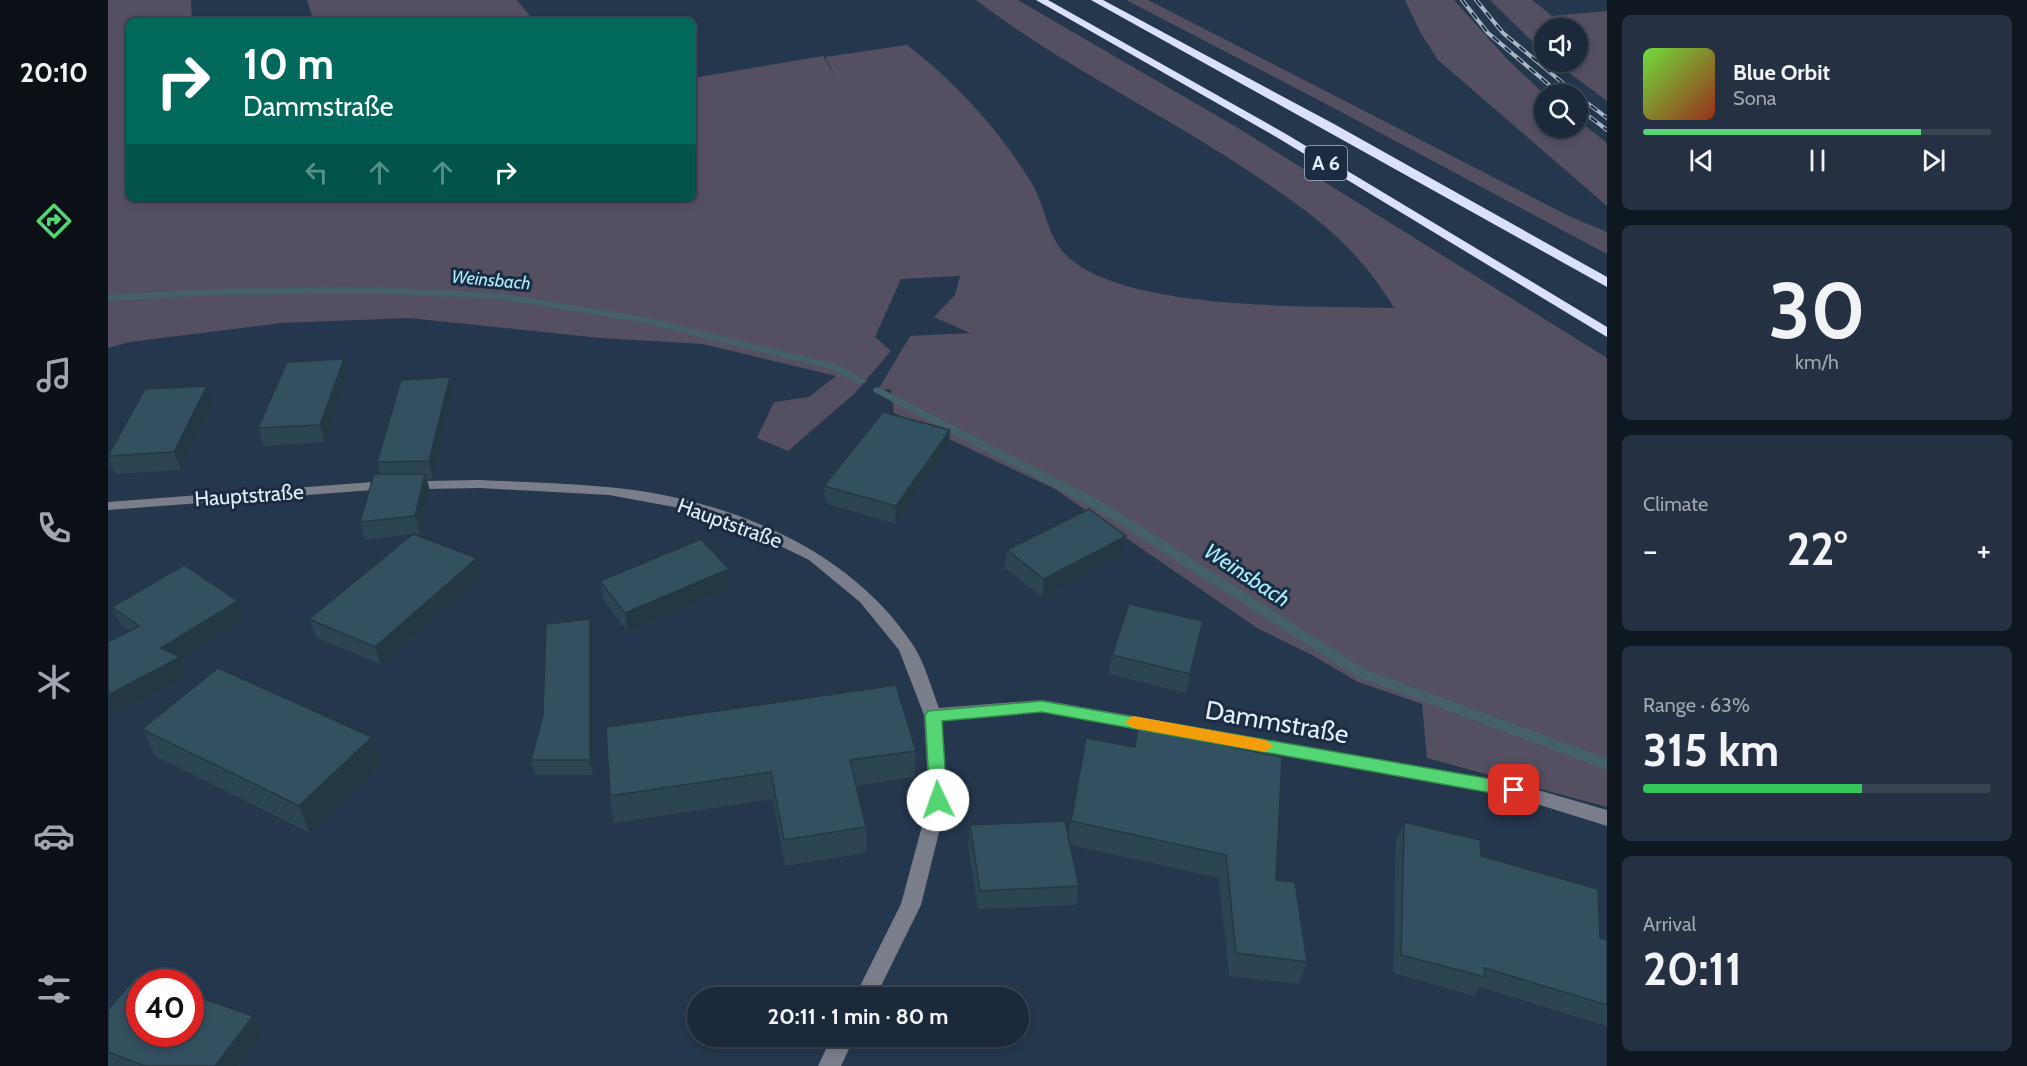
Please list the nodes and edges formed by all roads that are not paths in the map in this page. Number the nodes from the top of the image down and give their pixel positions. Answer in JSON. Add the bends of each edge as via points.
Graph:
{"nodes":[{"id":1,"x":1041,"y":0,"type":"edge"},
{"id":2,"x":1096,"y":0,"type":"edge"},
{"id":3,"x":1607,"y":283,"type":"edge"},
{"id":4,"x":1607,"y":333,"type":"edge"},
{"id":5,"x":108,"y":506,"type":"edge"},
{"id":6,"x":933,"y":715,"type":"junction"},
{"id":7,"x":1607,"y":818,"type":"edge"},
{"id":8,"x":869,"y":987,"type":"edge"},
{"id":9,"x":838,"y":1047,"type":"edge"},
{"id":10,"x":829,"y":1066,"type":"edge"}],
"edges":[{"from":1,"to":4,"type":"highway","number":"A 6","via":[[1282,136]]},
{"from":2,"to":3,"type":"highway","number":"A 6","via":[[1341,132]]},
{"from":5,"to":6,"type":"street","name":"Hauptstraße","via":[[373,486],[480,484],[609,491],[688,505],[755,528],[814,557],[866,598],[907,648]]},
{"from":6,"to":7,"type":"street","name":"Dammstraße","via":[[1042,706],[1514,790]]},
{"from":6,"to":8,"type":"street","name":"Hauptstraße","via":[[938,800],[910,905]]},
{"from":9,"to":10,"type":"street"}]}
